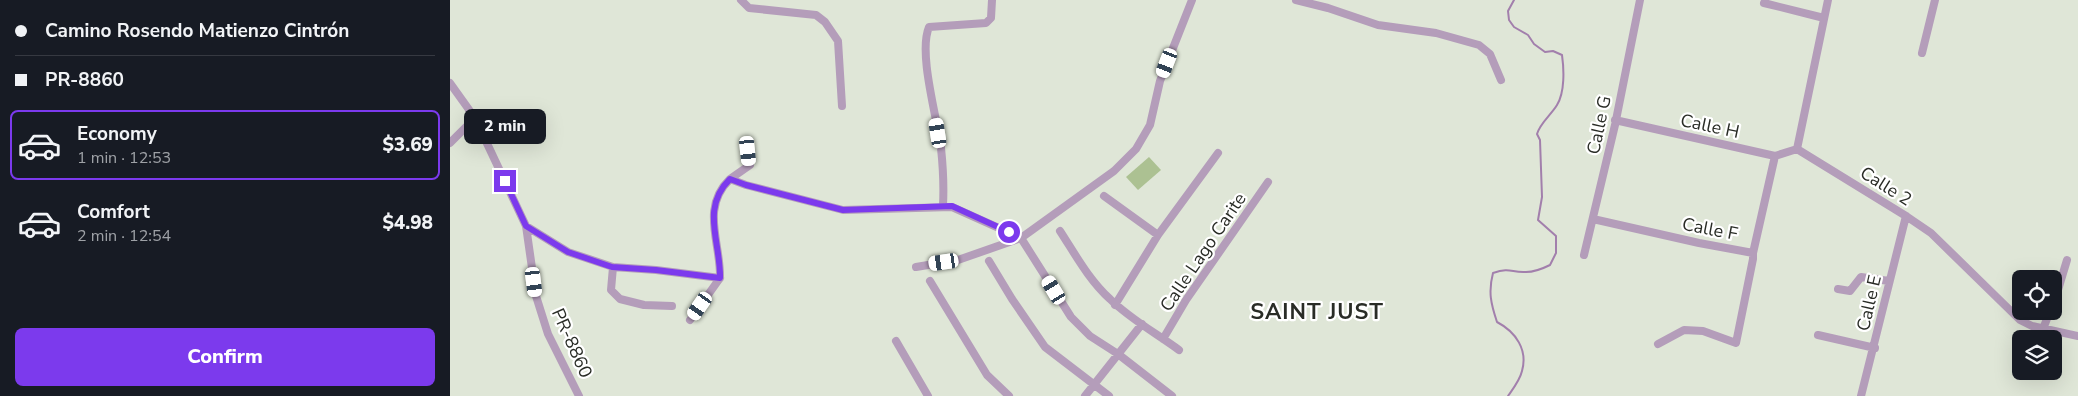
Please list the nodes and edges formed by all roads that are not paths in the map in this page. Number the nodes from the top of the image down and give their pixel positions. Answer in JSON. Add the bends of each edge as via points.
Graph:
{"nodes":[{"id":1,"x":741,"y":0,"type":"edge"},
{"id":2,"x":992,"y":0,"type":"edge"},
{"id":3,"x":1192,"y":0,"type":"edge"},
{"id":4,"x":1296,"y":0,"type":"edge"},
{"id":5,"x":1640,"y":0,"type":"edge"},
{"id":6,"x":1828,"y":0,"type":"edge"},
{"id":7,"x":1936,"y":0,"type":"edge"},
{"id":8,"x":1764,"y":3,"type":"dead end"},
{"id":9,"x":1824,"y":18,"type":"junction"},
{"id":10,"x":1922,"y":53,"type":"dead end"},
{"id":11,"x":1501,"y":80,"type":"dead end"},
{"id":12,"x":450,"y":83,"type":"edge"},
{"id":13,"x":842,"y":106,"type":"dead end"},
{"id":14,"x":475,"y":118,"type":"junction"},
{"id":15,"x":1615,"y":120,"type":"junction"},
{"id":16,"x":450,"y":143,"type":"edge"},
{"id":17,"x":1797,"y":149,"type":"junction"},
{"id":18,"x":748,"y":151,"type":"dead end"},
{"id":19,"x":1218,"y":153,"type":"dead end"},
{"id":20,"x":1775,"y":156,"type":"junction"},
{"id":21,"x":730,"y":179,"type":"junction"},
{"id":22,"x":1268,"y":182,"type":"dead end"},
{"id":23,"x":1104,"y":196,"type":"dead end"},
{"id":24,"x":943,"y":206,"type":"junction"},
{"id":25,"x":1906,"y":216,"type":"junction"},
{"id":26,"x":1593,"y":219,"type":"junction"},
{"id":27,"x":526,"y":226,"type":"junction"},
{"id":28,"x":1060,"y":230,"type":"dead end"},
{"id":29,"x":1158,"y":235,"type":"junction"},
{"id":30,"x":1021,"y":238,"type":"junction"},
{"id":31,"x":1753,"y":253,"type":"junction"},
{"id":32,"x":1584,"y":256,"type":"dead end"},
{"id":33,"x":2067,"y":260,"type":"dead end"},
{"id":34,"x":989,"y":261,"type":"dead end"},
{"id":35,"x":916,"y":266,"type":"dead end"},
{"id":36,"x":612,"y":267,"type":"junction"},
{"id":37,"x":2062,"y":277,"type":"edge"},
{"id":38,"x":720,"y":278,"type":"junction"},
{"id":39,"x":930,"y":281,"type":"dead end"},
{"id":40,"x":1889,"y":281,"type":"junction"},
{"id":41,"x":1838,"y":289,"type":"dead end"},
{"id":42,"x":1115,"y":305,"type":"junction"},
{"id":43,"x":672,"y":306,"type":"dead end"},
{"id":44,"x":690,"y":320,"type":"dead end"},
{"id":45,"x":2046,"y":320,"type":"edge"},
{"id":46,"x":1142,"y":324,"type":"junction"},
{"id":47,"x":2043,"y":329,"type":"junction"},
{"id":48,"x":1818,"y":335,"type":"dead end"},
{"id":49,"x":2078,"y":336,"type":"edge"},
{"id":50,"x":1164,"y":339,"type":"junction"},
{"id":51,"x":896,"y":342,"type":"dead end"},
{"id":52,"x":1658,"y":344,"type":"dead end"},
{"id":53,"x":1874,"y":348,"type":"junction"},
{"id":54,"x":1179,"y":350,"type":"dead end"},
{"id":55,"x":1118,"y":354,"type":"junction"},
{"id":56,"x":1093,"y":384,"type":"junction"},
{"id":57,"x":579,"y":396,"type":"edge"},
{"id":58,"x":928,"y":396,"type":"edge"},
{"id":59,"x":1009,"y":396,"type":"edge"},
{"id":60,"x":1085,"y":396,"type":"edge"},
{"id":61,"x":1109,"y":396,"type":"edge"},
{"id":62,"x":1172,"y":396,"type":"edge"},
{"id":63,"x":1861,"y":396,"type":"edge"}],
"edges":[{"from":1,"to":13,"type":"street","via":[[749,8],[816,15],[825,22],[838,41]]},
{"from":2,"to":24,"type":"street","via":[[992,18],[986,23],[929,27],[926,35],[928,76],[941,148]]},
{"from":3,"to":30,"type":"street","via":[[1160,81],[1150,125],[1136,149],[1114,171]]},
{"from":4,"to":11,"type":"street","via":[[1378,25],[1436,33],[1479,45],[1490,54]]},
{"from":5,"to":15,"type":"street","name":"Calle G"},
{"from":6,"to":9,"type":"street"},
{"from":7,"to":10,"type":"street"},
{"from":8,"to":9,"type":"street"},
{"from":9,"to":17,"type":"street"},
{"from":12,"to":14,"type":"street","name":"PR-8860","number":"PR-8860"},
{"from":14,"to":16,"type":"street"},
{"from":14,"to":27,"type":"street","name":"PR-8860","number":"PR-8860"},
{"from":15,"to":20,"type":"street","name":"Calle H"},
{"from":15,"to":26,"type":"street","name":"Calle G"},
{"from":17,"to":20,"type":"street"},
{"from":17,"to":25,"type":"street","name":"Calle 2"},
{"from":18,"to":21,"type":"street","via":[[750,165]]},
{"from":19,"to":29,"type":"street"},
{"from":20,"to":31,"type":"street","name":"Calle F"},
{"from":21,"to":24,"type":"street","via":[[843,210]]},
{"from":21,"to":38,"type":"street","via":[[723,186],[715,205],[713,231],[720,260]]},
{"from":22,"to":50,"type":"street","name":"Calle Lago Carite","via":[[1186,300]]},
{"from":23,"to":29,"type":"street"},
{"from":24,"to":30,"type":"street","via":[[959,209]]},
{"from":25,"to":40,"type":"street","name":"Calle E"},
{"from":25,"to":47,"type":"street","name":"Calle 2","via":[[1931,233],[2020,320]]},
{"from":26,"to":31,"type":"street","name":"Calle F"},
{"from":26,"to":32,"type":"street","name":"Calle G"},
{"from":27,"to":36,"type":"street","via":[[568,252]]},
{"from":27,"to":57,"type":"street","name":"PR-8860","number":"PR-8860","via":[[536,296],[548,334]]},
{"from":28,"to":42,"type":"street","via":[[1092,279]]},
{"from":29,"to":42,"type":"street"},
{"from":30,"to":35,"type":"street","via":[[958,260]]},
{"from":30,"to":55,"type":"street","via":[[1070,318]]},
{"from":31,"to":52,"type":"street","via":[[1736,343],[1703,331],[1684,330]]},
{"from":33,"to":37,"type":"street"},
{"from":34,"to":56,"type":"street","via":[[1045,347]]},
{"from":36,"to":38,"type":"street"},
{"from":36,"to":43,"type":"street","via":[[610,290],[620,299],[644,305]]},
{"from":38,"to":44,"type":"street"},
{"from":39,"to":59,"type":"street","via":[[987,374]]},
{"from":40,"to":41,"type":"street","via":[[1861,277],[1850,291]]},
{"from":40,"to":53,"type":"street","name":"Calle E"},
{"from":42,"to":46,"type":"street"},
{"from":45,"to":47,"type":"street"},
{"from":46,"to":50,"type":"street"},
{"from":46,"to":55,"type":"street"},
{"from":47,"to":49,"type":"street","name":"Calle 2"},
{"from":48,"to":53,"type":"street"},
{"from":50,"to":54,"type":"street"},
{"from":51,"to":58,"type":"street"},
{"from":53,"to":63,"type":"street","name":"Calle E"},
{"from":55,"to":56,"type":"street"},
{"from":55,"to":62,"type":"street"},
{"from":56,"to":60,"type":"street"},
{"from":56,"to":61,"type":"street"}]}
